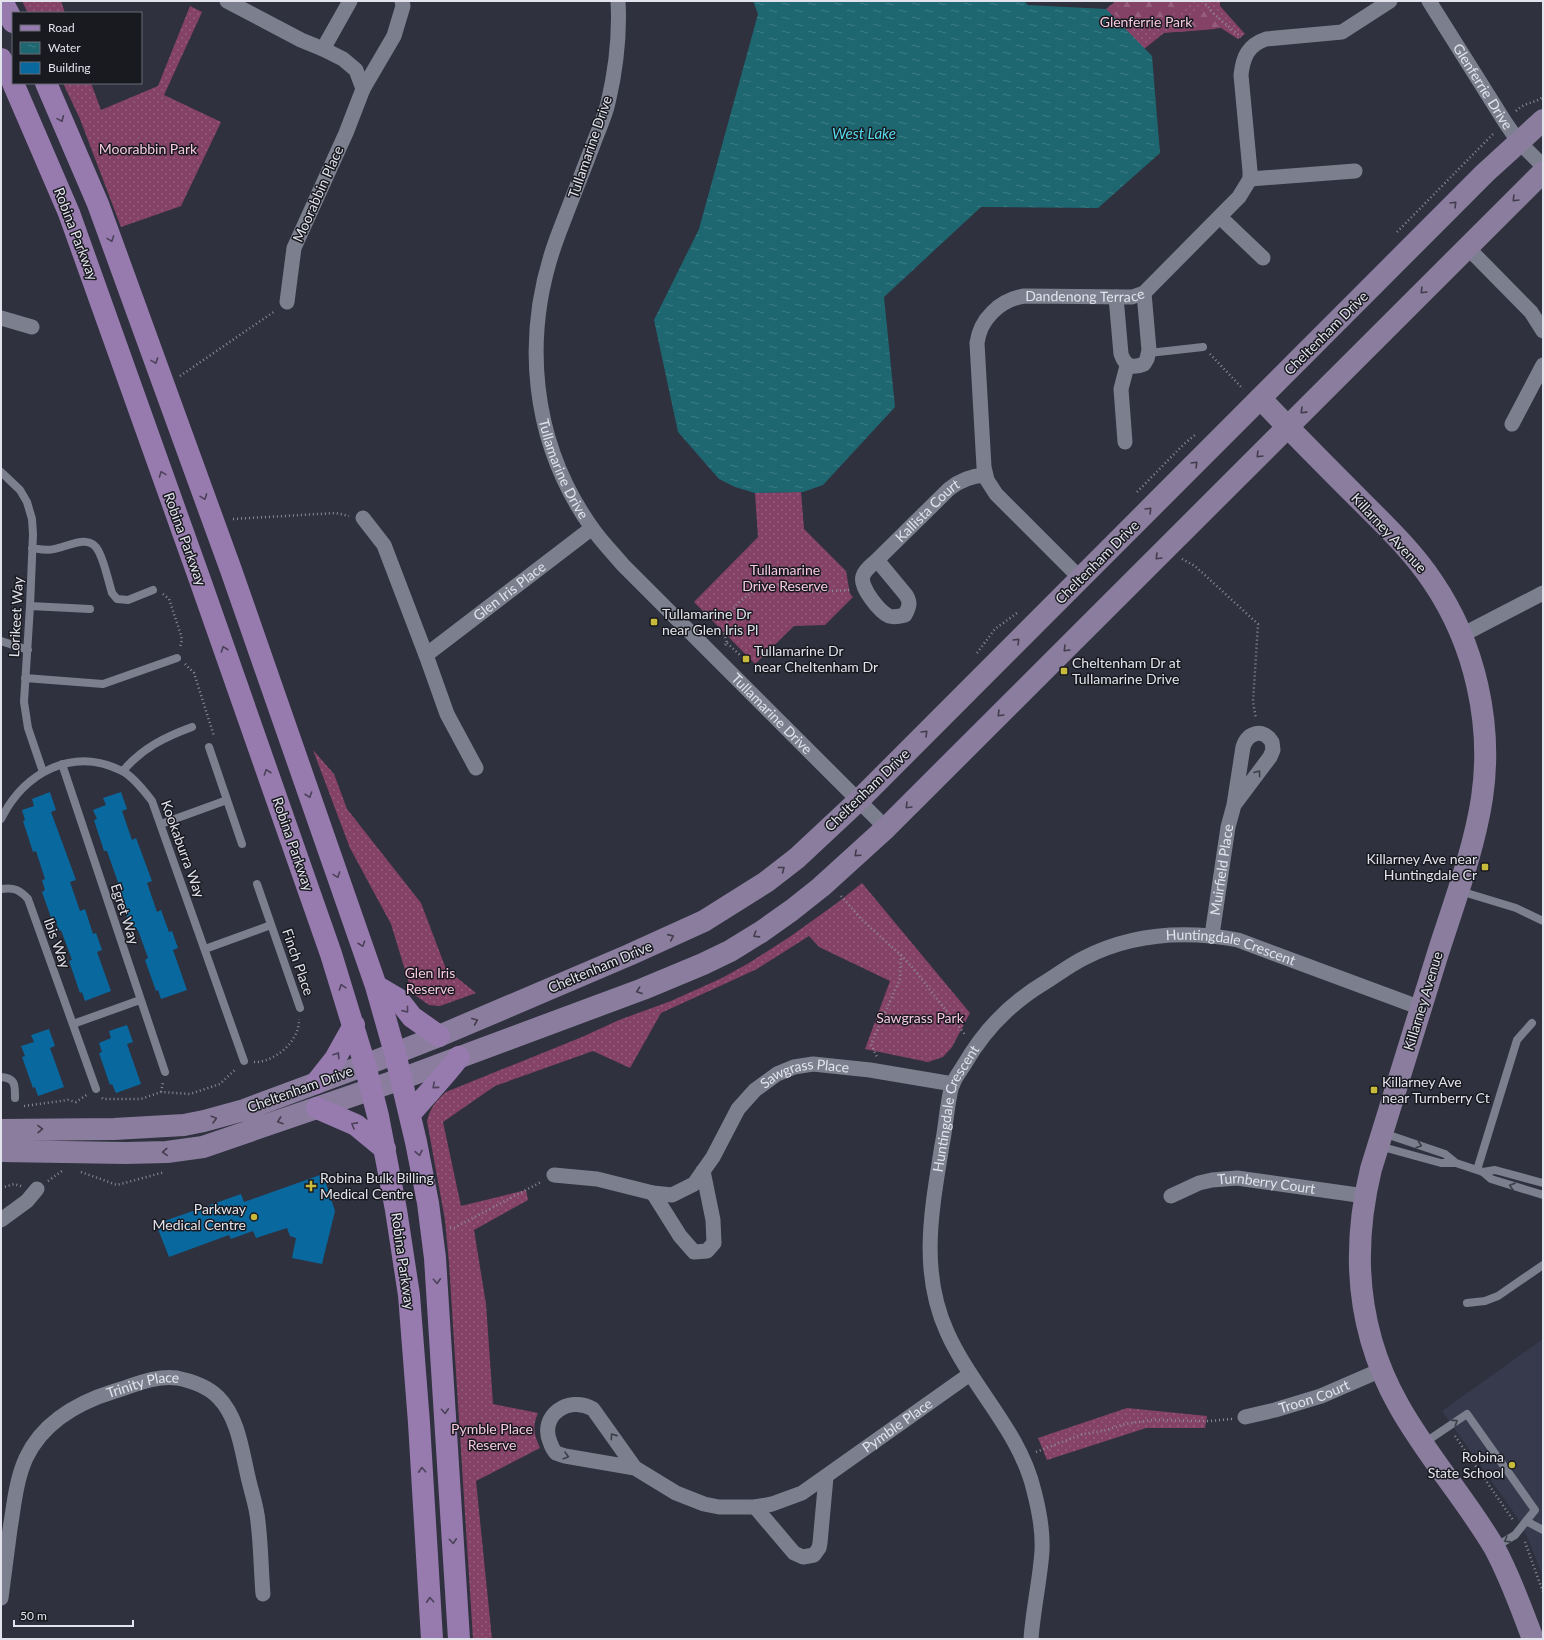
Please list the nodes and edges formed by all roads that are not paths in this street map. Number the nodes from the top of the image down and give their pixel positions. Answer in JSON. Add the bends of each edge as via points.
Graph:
{"nodes":[{"id":1,"x":2,"y":1,"type":"edge"},
{"id":2,"x":228,"y":1,"type":"edge"},
{"id":3,"x":350,"y":1,"type":"edge"},
{"id":4,"x":402,"y":1,"type":"edge"},
{"id":5,"x":618,"y":1,"type":"edge"},
{"id":6,"x":1390,"y":1,"type":"edge"},
{"id":7,"x":1429,"y":1,"type":"edge"},
{"id":8,"x":12,"y":20,"type":"edge"},
{"id":9,"x":323,"y":49,"type":"junction"},
{"id":10,"x":1,"y":59,"type":"edge"},
{"id":11,"x":12,"y":81,"type":"edge"},
{"id":12,"x":13,"y":84,"type":"edge"},
{"id":13,"x":46,"y":84,"type":"edge"},
{"id":14,"x":364,"y":89,"type":"junction"},
{"id":15,"x":1543,"y":120,"type":"edge"},
{"id":16,"x":1518,"y":141,"type":"junction"},
{"id":17,"x":1543,"y":166,"type":"edge"},
{"id":18,"x":1354,"y":171,"type":"dead end"},
{"id":19,"x":1543,"y":172,"type":"edge"},
{"id":20,"x":1250,"y":179,"type":"junction"},
{"id":21,"x":1220,"y":217,"type":"junction"},
{"id":22,"x":1467,"y":247,"type":"junction"},
{"id":23,"x":1263,"y":258,"type":"dead end"},
{"id":24,"x":1144,"y":293,"type":"junction"},
{"id":25,"x":1116,"y":297,"type":"junction"},
{"id":26,"x":287,"y":302,"type":"road end"},
{"id":27,"x":1,"y":318,"type":"edge"},
{"id":28,"x":32,"y":327,"type":"dead end"},
{"id":29,"x":1543,"y":331,"type":"edge"},
{"id":30,"x":1203,"y":347,"type":"road end"},
{"id":31,"x":1149,"y":354,"type":"junction"},
{"id":32,"x":1543,"y":365,"type":"edge"},
{"id":33,"x":1127,"y":366,"type":"junction"},
{"id":34,"x":1252,"y":394,"type":"junction"},
{"id":35,"x":1512,"y":424,"type":"dead end"},
{"id":36,"x":1287,"y":427,"type":"junction"},
{"id":37,"x":1125,"y":442,"type":"dead end"},
{"id":38,"x":1,"y":472,"type":"edge"},
{"id":39,"x":985,"y":474,"type":"junction"},
{"id":40,"x":363,"y":518,"type":"road end"},
{"id":41,"x":592,"y":528,"type":"junction"},
{"id":42,"x":32,"y":548,"type":"junction"},
{"id":43,"x":877,"y":560,"type":"junction"},
{"id":44,"x":1080,"y":578,"type":"junction"},
{"id":45,"x":153,"y":590,"type":"road end"},
{"id":46,"x":1543,"y":594,"type":"edge"},
{"id":47,"x":30,"y":606,"type":"junction"},
{"id":48,"x":90,"y":609,"type":"dead end"},
{"id":49,"x":1462,"y":635,"type":"junction"},
{"id":50,"x":1,"y":641,"type":"edge"},
{"id":51,"x":28,"y":650,"type":"junction"},
{"id":52,"x":426,"y":655,"type":"junction"},
{"id":53,"x":177,"y":658,"type":"road end"},
{"id":54,"x":25,"y":678,"type":"junction"},
{"id":55,"x":192,"y":728,"type":"dead end"},
{"id":56,"x":209,"y":747,"type":"road end"},
{"id":57,"x":62,"y":764,"type":"junction"},
{"id":58,"x":476,"y":768,"type":"dead end"},
{"id":59,"x":123,"y":771,"type":"junction"},
{"id":60,"x":43,"y":772,"type":"junction"},
{"id":61,"x":227,"y":800,"type":"junction"},
{"id":62,"x":858,"y":801,"type":"junction"},
{"id":63,"x":5,"y":802,"type":"edge"},
{"id":64,"x":1234,"y":805,"type":"junction"},
{"id":65,"x":1,"y":819,"type":"edge"},
{"id":66,"x":161,"y":824,"type":"junction"},
{"id":67,"x":886,"y":828,"type":"junction"},
{"id":68,"x":242,"y":844,"type":"dead end"},
{"id":69,"x":257,"y":884,"type":"dead end"},
{"id":70,"x":1,"y":889,"type":"edge"},
{"id":71,"x":1458,"y":890,"type":"junction"},
{"id":72,"x":1543,"y":921,"type":"edge"},
{"id":73,"x":271,"y":925,"type":"junction"},
{"id":74,"x":1212,"y":935,"type":"junction"},
{"id":75,"x":205,"y":949,"type":"junction"},
{"id":76,"x":376,"y":986,"type":"junction"},
{"id":77,"x":140,"y":1000,"type":"junction"},
{"id":78,"x":300,"y":1008,"type":"dead end"},
{"id":79,"x":1421,"y":1008,"type":"junction"},
{"id":80,"x":1532,"y":1023,"type":"dead end"},
{"id":81,"x":73,"y":1024,"type":"junction"},
{"id":82,"x":354,"y":1025,"type":"junction"},
{"id":83,"x":439,"y":1036,"type":"junction"},
{"id":84,"x":395,"y":1054,"type":"junction"},
{"id":85,"x":459,"y":1057,"type":"junction"},
{"id":86,"x":244,"y":1061,"type":"dead end"},
{"id":87,"x":365,"y":1065,"type":"junction"},
{"id":88,"x":165,"y":1072,"type":"dead end"},
{"id":89,"x":1,"y":1078,"type":"edge"},
{"id":90,"x":401,"y":1079,"type":"junction"},
{"id":91,"x":316,"y":1084,"type":"junction"},
{"id":92,"x":953,"y":1084,"type":"junction"},
{"id":93,"x":96,"y":1089,"type":"dead end"},
{"id":94,"x":371,"y":1089,"type":"junction"},
{"id":95,"x":15,"y":1098,"type":"dead end"},
{"id":96,"x":317,"y":1108,"type":"junction"},
{"id":97,"x":410,"y":1114,"type":"junction"},
{"id":98,"x":1,"y":1130,"type":"edge"},
{"id":99,"x":1380,"y":1139,"type":"junction"},
{"id":100,"x":385,"y":1149,"type":"junction"},
{"id":101,"x":1,"y":1151,"type":"edge"},
{"id":102,"x":1456,"y":1163,"type":"junction"},
{"id":103,"x":703,"y":1171,"type":"junction"},
{"id":104,"x":1480,"y":1171,"type":"junction"},
{"id":105,"x":554,"y":1175,"type":"road end"},
{"id":106,"x":1543,"y":1184,"type":"edge"},
{"id":107,"x":37,"y":1189,"type":"dead end"},
{"id":108,"x":653,"y":1193,"type":"junction"},
{"id":109,"x":1543,"y":1195,"type":"edge"},
{"id":110,"x":1171,"y":1196,"type":"dead end"},
{"id":111,"x":1364,"y":1196,"type":"junction"},
{"id":112,"x":1,"y":1220,"type":"edge"},
{"id":113,"x":1543,"y":1265,"type":"edge"},
{"id":114,"x":1467,"y":1303,"type":"dead end"},
{"id":115,"x":1381,"y":1370,"type":"junction"},
{"id":116,"x":970,"y":1374,"type":"junction"},
{"id":117,"x":1245,"y":1417,"type":"road end"},
{"id":118,"x":1423,"y":1444,"type":"junction"},
{"id":119,"x":635,"y":1468,"type":"junction"},
{"id":120,"x":826,"y":1477,"type":"junction"},
{"id":121,"x":755,"y":1507,"type":"junction"},
{"id":122,"x":1526,"y":1521,"type":"junction"},
{"id":123,"x":1543,"y":1530,"type":"edge"},
{"id":124,"x":1494,"y":1548,"type":"junction"},
{"id":125,"x":263,"y":1594,"type":"dead end"},
{"id":126,"x":1,"y":1598,"type":"edge"},
{"id":127,"x":432,"y":1639,"type":"edge"},
{"id":128,"x":459,"y":1639,"type":"edge"},
{"id":129,"x":1031,"y":1639,"type":"edge"},
{"id":130,"x":1533,"y":1639,"type":"edge"}],
"edges":[{"from":1,"to":8,"type":"main road"},
{"from":2,"to":9,"type":"street"},
{"from":3,"to":9,"type":"street"},
{"from":4,"to":14,"type":"street","name":"Moorabbin Place","via":[[403,6],[394,36]]},
{"from":5,"to":41,"type":"street","name":"Tullamarine Drive","via":[[619,39],[608,104],[545,274],[535,339],[541,407],[554,457]]},
{"from":6,"to":20,"type":"street","via":[[1342,32],[1266,39],[1248,50],[1241,75]]},
{"from":7,"to":16,"type":"street","name":"Glenferrie Drive"},
{"from":9,"to":14,"type":"street","via":[[343,59],[356,70]]},
{"from":10,"to":11,"type":"main road","name":"Robina Parkway"},
{"from":82,"to":12,"type":"main road","name":"Robina Parkway","one_way":true,"via":[[203,588],[72,221]]},
{"from":13,"to":76,"type":"main road","name":"Robina Parkway","one_way":true,"via":[[98,204]]},
{"from":14,"to":26,"type":"street","name":"Moorabbin Place","via":[[294,248]]},
{"from":15,"to":16,"type":"main road","name":"Cheltenham Drive"},
{"from":16,"to":17,"type":"street","name":"Glenferrie Drive"},
{"from":34,"to":16,"type":"main road","name":"Cheltenham Drive","one_way":true},
{"from":18,"to":20,"type":"street"},
{"from":19,"to":22,"type":"main road","name":"Cheltenham Drive","one_way":true},
{"from":20,"to":21,"type":"street","name":"Dandenong Terrace","via":[[1239,197]]},
{"from":21,"to":23,"type":"street"},
{"from":21,"to":24,"type":"street","name":"Dandenong Terrace"},
{"from":22,"to":29,"type":"street","via":[[1531,312]]},
{"from":22,"to":36,"type":"main road","name":"Cheltenham Drive","one_way":true},
{"from":24,"to":25,"type":"street","name":"Dandenong Terrace","via":[[1132,297]]},
{"from":24,"to":31,"type":"street"},
{"from":25,"to":33,"type":"street","via":[[1121,354]]},
{"from":25,"to":39,"type":"street","name":"Dandenong Terrace","via":[[1016,297],[999,306],[982,326],[977,343]]},
{"from":27,"to":28,"type":"street"},
{"from":30,"to":31,"type":"lane"},
{"from":31,"to":33,"type":"street","via":[[1144,364]]},
{"from":32,"to":35,"type":"street"},
{"from":33,"to":37,"type":"street","via":[[1121,389]]},
{"from":34,"to":36,"type":"main road","name":"Killarney Avenue"},
{"from":44,"to":34,"type":"main road","name":"Cheltenham Drive","one_way":true},
{"from":36,"to":49,"type":"main road","name":"Killarney Avenue","via":[[1420,563]]},
{"from":36,"to":67,"type":"main road","name":"Cheltenham Drive","one_way":true},
{"from":38,"to":42,"type":"lane","name":"Lorikeet Way","via":[[20,490],[27,502],[32,519]]},
{"from":39,"to":43,"type":"street","name":"Kallista Court","via":[[958,481],[948,488]]},
{"from":39,"to":44,"type":"street","name":"Dandenong Terrace","via":[[992,490]]},
{"from":40,"to":52,"type":"street","via":[[384,546]]},
{"from":41,"to":52,"type":"street","name":"Glen Iris Place"},
{"from":41,"to":62,"type":"street","name":"Tullamarine Drive","via":[[623,565]]},
{"from":42,"to":45,"type":"lane","via":[[56,549],[76,542],[93,544],[99,551],[112,593],[117,599],[128,600]]},
{"from":42,"to":47,"type":"lane","name":"Lorikeet Way"},
{"from":43,"to":43,"type":"street","name":"Kallista Court","via":[[865,571],[863,588],[888,615],[905,615],[910,602]]},
{"from":62,"to":44,"type":"main road","name":"Cheltenham Drive","one_way":true},
{"from":46,"to":49,"type":"street"},
{"from":47,"to":48,"type":"lane"},
{"from":47,"to":51,"type":"lane","name":"Lorikeet Way"},
{"from":49,"to":71,"type":"main road","name":"Killarney Avenue","via":[[1477,686],[1485,745],[1482,798]]},
{"from":50,"to":51,"type":"lane"},
{"from":51,"to":54,"type":"lane","name":"Lorikeet Way"},
{"from":52,"to":58,"type":"street","via":[[447,714]]},
{"from":53,"to":54,"type":"lane","via":[[103,684]]},
{"from":54,"to":60,"type":"lane","name":"Lorikeet Way","via":[[25,714]]},
{"from":55,"to":59,"type":"lane","via":[[168,736],[143,750]]},
{"from":56,"to":61,"type":"lane"},
{"from":57,"to":59,"type":"lane","name":"Kookaburra Way","via":[[99,763]]},
{"from":57,"to":60,"type":"lane","name":"Kookaburra Way"},
{"from":57,"to":77,"type":"lane","name":"Egret Way"},
{"from":59,"to":66,"type":"lane","name":"Kookaburra Way","via":[[152,801]]},
{"from":60,"to":63,"type":"lane","name":"Kookaburra Way"},
{"from":61,"to":66,"type":"lane"},
{"from":61,"to":68,"type":"lane"},
{"from":62,"to":67,"type":"street","name":"Tullamarine Drive"},
{"from":83,"to":62,"type":"main road","name":"Cheltenham Drive","one_way":true,"via":[[704,921],[766,882]]},
{"from":63,"to":65,"type":"lane","name":"Kookaburra Way"},
{"from":64,"to":64,"type":"street","name":"Muirfield Place","one_way":true,"via":[[1272,753],[1272,742],[1264,734],[1259,733],[1248,738],[1243,747]]},
{"from":64,"to":74,"type":"street","name":"Muirfield Place","via":[[1228,827]]},
{"from":66,"to":75,"type":"lane","name":"Kookaburra Way"},
{"from":67,"to":85,"type":"main road","name":"Cheltenham Drive","one_way":true,"via":[[821,887],[761,932],[730,951],[644,989]]},
{"from":69,"to":73,"type":"lane","name":"Finch Place"},
{"from":70,"to":81,"type":"lane","name":"Ibis Way","via":[[11,887],[21,891],[28,899]]},
{"from":71,"to":72,"type":"lane","via":[[1516,908]]},
{"from":71,"to":79,"type":"main road","name":"Killarney Avenue"},
{"from":73,"to":75,"type":"lane","name":"Finch Place"},
{"from":73,"to":78,"type":"lane","name":"Finch Place"},
{"from":74,"to":79,"type":"street","name":"Huntingdale Crescent","via":[[1238,940]]},
{"from":74,"to":92,"type":"street","name":"Huntingdale Crescent","via":[[1155,935],[1132,940],[1084,958],[1028,992],[998,1018],[975,1046]]},
{"from":75,"to":86,"type":"lane","name":"Kookaburra Way"},
{"from":76,"to":83,"type":"main road","one_way":true,"via":[[398,999],[412,1017]]},
{"from":76,"to":84,"type":"main road","name":"Robina Parkway"},
{"from":77,"to":81,"type":"lane"},
{"from":77,"to":88,"type":"lane","name":"Egret Way"},
{"from":79,"to":99,"type":"main road","name":"Killarney Avenue"},
{"from":80,"to":104,"type":"lane","via":[[1517,1040]]},
{"from":81,"to":93,"type":"lane","name":"Ibis Way"},
{"from":82,"to":87,"type":"main road","name":"Robina Parkway"},
{"from":91,"to":82,"type":"main road","one_way":true},
{"from":83,"to":84,"type":"main road","name":"Cheltenham Drive"},
{"from":84,"to":87,"type":"main road","name":"Cheltenham Drive"},
{"from":84,"to":90,"type":"main road","name":"Robina Parkway"},
{"from":85,"to":90,"type":"main road","name":"Cheltenham Drive"},
{"from":85,"to":97,"type":"main road","one_way":true},
{"from":87,"to":91,"type":"main road","name":"Cheltenham Drive"},
{"from":87,"to":94,"type":"main road","name":"Robina Parkway"},
{"from":89,"to":95,"type":"lane","via":[[12,1081],[15,1086]]},
{"from":90,"to":94,"type":"main road","name":"Cheltenham Drive"},
{"from":90,"to":97,"type":"main road","name":"Robina Parkway"},
{"from":98,"to":91,"type":"main road","name":"Cheltenham Drive","one_way":true,"via":[[114,1129],[184,1125],[244,1110]]},
{"from":92,"to":103,"type":"street","name":"Sawgrass Place","via":[[820,1064],[794,1067],[777,1074],[754,1090],[738,1109]]},
{"from":92,"to":116,"type":"street","name":"Huntingdale Crescent","via":[[932,1207],[930,1262],[937,1306],[955,1349]]},
{"from":94,"to":96,"type":"main road","name":"Cheltenham Drive"},
{"from":94,"to":100,"type":"main road","name":"Robina Parkway"},
{"from":100,"to":96,"type":"main road","one_way":true,"via":[[356,1125]]},
{"from":96,"to":101,"type":"main road","name":"Cheltenham Drive","one_way":true,"via":[[191,1149],[126,1153]]},
{"from":97,"to":128,"type":"main road","name":"Robina Parkway","one_way":true,"via":[[436,1258]]},
{"from":99,"to":102,"type":"lane","via":[[1441,1163]]},
{"from":99,"to":102,"type":"lane","one_way":true,"via":[[1445,1154]]},
{"from":99,"to":111,"type":"main road","name":"Killarney Avenue"},
{"from":127,"to":100,"type":"main road","name":"Robina Parkway","one_way":true,"via":[[409,1295]]},
{"from":102,"to":104,"type":"lane"},
{"from":103,"to":108,"type":"street","name":"Sawgrass Place","via":[[694,1184],[672,1195]]},
{"from":103,"to":108,"type":"street","via":[[713,1220],[714,1243],[707,1251],[694,1252],[680,1236]]},
{"from":104,"to":106,"type":"lane","via":[[1495,1170]]},
{"from":109,"to":104,"type":"lane","one_way":true,"via":[[1490,1179]]},
{"from":105,"to":108,"type":"street","name":"Sawgrass Place","via":[[597,1178]]},
{"from":107,"to":112,"type":"street","via":[[27,1201]]},
{"from":110,"to":111,"type":"street","name":"Turnberry Court","via":[[1199,1183],[1237,1178]]},
{"from":111,"to":115,"type":"main road","name":"Killarney Avenue","via":[[1360,1282],[1369,1334]]},
{"from":113,"to":114,"type":"lane","via":[[1498,1296],[1485,1302]]},
{"from":115,"to":117,"type":"street","name":"Troon Court","via":[[1321,1396]]},
{"from":115,"to":118,"type":"main road","name":"Killarney Avenue","via":[[1400,1408]]},
{"from":116,"to":120,"type":"street","name":"Pymble Place"},
{"from":116,"to":129,"type":"street","name":"Huntingdale Crescent","via":[[999,1416],[1023,1458],[1034,1491],[1042,1550]]},
{"from":118,"to":122,"type":"lane","one_way":true,"via":[[1467,1414],[1535,1510]]},
{"from":118,"to":124,"type":"main road","name":"Killarney Avenue"},
{"from":119,"to":119,"type":"street","name":"Pymble Place","one_way":true,"via":[[593,1409],[585,1404],[567,1404],[551,1418],[548,1438],[556,1453]]},
{"from":119,"to":121,"type":"street","name":"Pymble Place","via":[[676,1493],[704,1504],[719,1507]]},
{"from":120,"to":121,"type":"street","name":"Pymble Place","via":[[802,1494]]},
{"from":120,"to":121,"type":"street","via":[[820,1543],[814,1555],[803,1557],[794,1553]]},
{"from":122,"to":123,"type":"lane"},
{"from":122,"to":124,"type":"lane","one_way":true,"via":[[1515,1535]]},
{"from":124,"to":130,"type":"main road","name":"Killarney Avenue"},
{"from":125,"to":126,"type":"street","name":"Trinity Place","via":[[258,1521],[236,1426],[218,1397],[211,1391],[195,1383],[175,1378],[161,1378],[102,1395],[66,1413],[42,1434],[33,1446],[21,1470]]}]}
